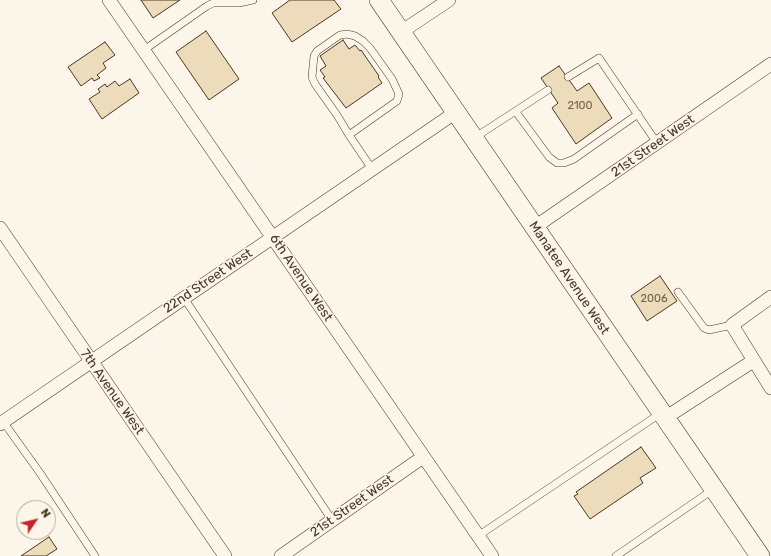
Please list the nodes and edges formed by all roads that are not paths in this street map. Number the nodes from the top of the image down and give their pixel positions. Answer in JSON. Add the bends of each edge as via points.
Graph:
{"nodes":[{"id":1,"x":109,"y":0,"type":"edge"},
{"id":2,"x":253,"y":0,"type":"edge"},
{"id":3,"x":379,"y":0,"type":"edge"},
{"id":4,"x":450,"y":0,"type":"edge"},
{"id":5,"x":401,"y":32,"type":"junction"},
{"id":6,"x":144,"y":50,"type":"junction"},
{"id":7,"x":771,"y":64,"type":"edge"},
{"id":8,"x":568,"y":78,"type":"dead end"},
{"id":9,"x":548,"y":90,"type":"dead end"},
{"id":10,"x":456,"y":112,"type":"junction"},
{"id":11,"x":516,"y":112,"type":"junction"},
{"id":12,"x":638,"y":114,"type":"junction"},
{"id":13,"x":349,"y":135,"type":"junction"},
{"id":14,"x":474,"y":139,"type":"junction"},
{"id":15,"x":658,"y":142,"type":"junction"},
{"id":16,"x":372,"y":169,"type":"junction"},
{"id":17,"x":535,"y":227,"type":"junction"},
{"id":18,"x":0,"y":228,"type":"edge"},
{"id":19,"x":273,"y":237,"type":"junction"},
{"id":20,"x":678,"y":292,"type":"dead end"},
{"id":21,"x":771,"y":297,"type":"edge"},
{"id":22,"x":184,"y":298,"type":"junction"},
{"id":23,"x":732,"y":325,"type":"junction"},
{"id":24,"x":753,"y":360,"type":"junction"},
{"id":25,"x":91,"y":362,"type":"junction"},
{"id":26,"x":771,"y":388,"type":"edge"},
{"id":27,"x":663,"y":415,"type":"junction"},
{"id":28,"x":1,"y":421,"type":"edge"},
{"id":29,"x":423,"y":457,"type":"junction"},
{"id":30,"x":714,"y":489,"type":"junction"},
{"id":31,"x":332,"y":520,"type":"junction"},
{"id":32,"x":478,"y":536,"type":"junction"},
{"id":33,"x":95,"y":556,"type":"edge"},
{"id":34,"x":225,"y":556,"type":"edge"},
{"id":35,"x":281,"y":556,"type":"edge"},
{"id":36,"x":492,"y":556,"type":"edge"},
{"id":37,"x":616,"y":556,"type":"edge"},
{"id":38,"x":760,"y":556,"type":"edge"}],
"edges":[{"from":1,"to":6,"type":"street","name":"6th Avenue West"},
{"from":2,"to":6,"type":"lane","via":[[213,3]]},
{"from":3,"to":5,"type":"main road","name":"Manatee Avenue West"},
{"from":4,"to":5,"type":"street"},
{"from":5,"to":10,"type":"main road","name":"Manatee Avenue West"},
{"from":6,"to":19,"type":"street","name":"6th Avenue West"},
{"from":7,"to":15,"type":"street","name":"21st Street West"},
{"from":8,"to":12,"type":"lane","via":[[599,58]]},
{"from":9,"to":11,"type":"lane"},
{"from":10,"to":14,"type":"main road","name":"Manatee Avenue West"},
{"from":10,"to":16,"type":"street","name":"22nd Street West"},
{"from":11,"to":12,"type":"lane","via":[[549,157],[557,163],[574,159]]},
{"from":11,"to":14,"type":"lane"},
{"from":12,"to":15,"type":"lane"},
{"from":13,"to":13,"type":"lane","via":[[397,101],[399,94],[396,86],[363,41],[347,34],[340,35],[317,51],[314,56],[312,77]]},
{"from":13,"to":16,"type":"lane"},
{"from":14,"to":17,"type":"main road","name":"Manatee Avenue West"},
{"from":15,"to":17,"type":"street","name":"21st Street West"},
{"from":16,"to":19,"type":"street","name":"22nd Street West"},
{"from":17,"to":27,"type":"main road","name":"Manatee Avenue West"},
{"from":18,"to":25,"type":"street","name":"7th Avenue West"},
{"from":19,"to":22,"type":"street","name":"22nd Street West"},
{"from":19,"to":29,"type":"street","name":"6th Avenue West"},
{"from":20,"to":23,"type":"lane","via":[[704,328],[709,330]]},
{"from":21,"to":23,"type":"street"},
{"from":22,"to":25,"type":"street","name":"22nd Street West"},
{"from":22,"to":31,"type":"lane"},
{"from":23,"to":24,"type":"street"},
{"from":24,"to":26,"type":"street"},
{"from":24,"to":27,"type":"street"},
{"from":25,"to":28,"type":"street","name":"22nd Street West"},
{"from":25,"to":34,"type":"street","name":"7th Avenue West"},
{"from":27,"to":30,"type":"main road","name":"Manatee Avenue West"},
{"from":27,"to":32,"type":"lane"},
{"from":28,"to":33,"type":"lane","via":[[40,473]]},
{"from":29,"to":31,"type":"street","name":"21st Street West"},
{"from":29,"to":32,"type":"street","name":"6th Avenue West"},
{"from":30,"to":37,"type":"lane"},
{"from":30,"to":38,"type":"main road","name":"Manatee Avenue West"},
{"from":31,"to":35,"type":"street","name":"21st Street West"},
{"from":32,"to":36,"type":"street","name":"6th Avenue West"}]}
